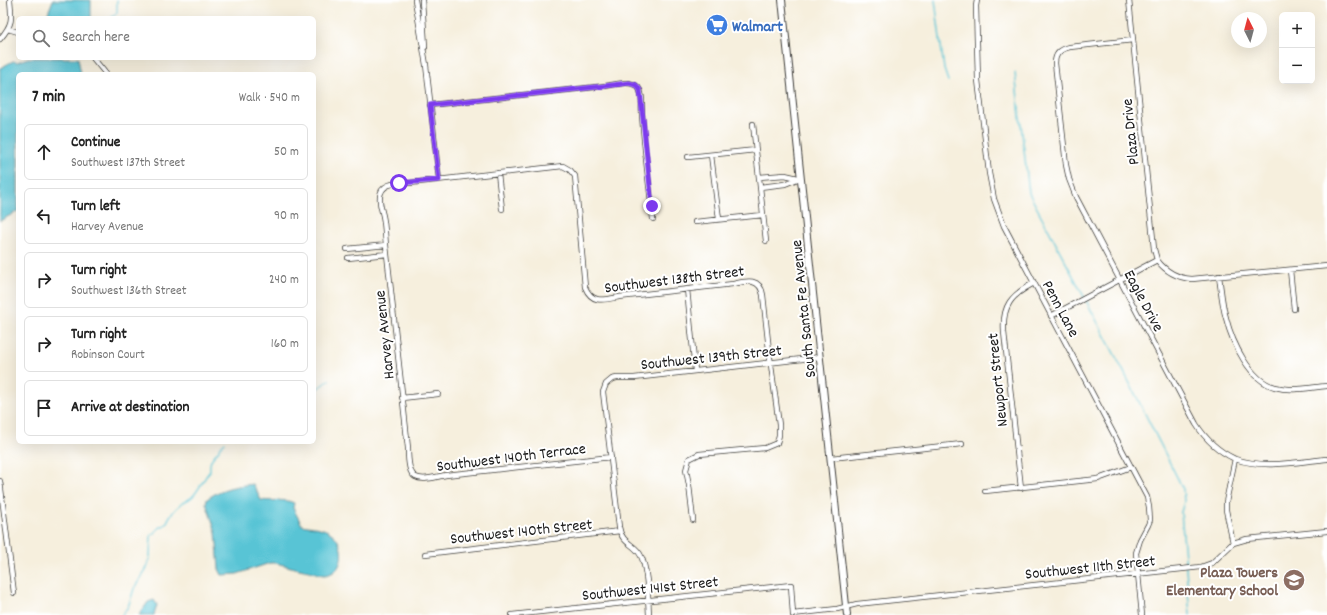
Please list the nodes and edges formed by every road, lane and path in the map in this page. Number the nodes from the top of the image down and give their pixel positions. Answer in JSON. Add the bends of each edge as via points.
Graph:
{"nodes":[{"id":1,"x":10,"y":0,"type":"edge"},
{"id":2,"x":415,"y":0,"type":"edge"},
{"id":3,"x":422,"y":0,"type":"edge"},
{"id":4,"x":782,"y":0,"type":"edge"},
{"id":5,"x":977,"y":0,"type":"edge"},
{"id":6,"x":1129,"y":0,"type":"edge"},
{"id":7,"x":8,"y":29,"type":"junction"},
{"id":8,"x":16,"y":31,"type":"edge"},
{"id":9,"x":0,"y":39,"type":"edge"},
{"id":10,"x":1133,"y":40,"type":"junction"},
{"id":11,"x":95,"y":60,"type":"edge"},
{"id":12,"x":426,"y":65,"type":"junction"},
{"id":13,"x":104,"y":72,"type":"edge"},
{"id":14,"x":430,"y":105,"type":"junction"},
{"id":15,"x":753,"y":124,"type":"dead end"},
{"id":16,"x":756,"y":150,"type":"junction"},
{"id":17,"x":711,"y":154,"type":"junction"},
{"id":18,"x":688,"y":157,"type":"dead end"},
{"id":19,"x":498,"y":173,"type":"junction"},
{"id":20,"x":760,"y":177,"type":"junction"},
{"id":21,"x":800,"y":178,"type":"junction"},
{"id":22,"x":439,"y":180,"type":"junction"},
{"id":23,"x":760,"y":187,"type":"junction"},
{"id":24,"x":502,"y":209,"type":"dead end"},
{"id":25,"x":763,"y":215,"type":"junction"},
{"id":26,"x":653,"y":219,"type":"dead end"},
{"id":27,"x":719,"y":219,"type":"junction"},
{"id":28,"x":695,"y":222,"type":"dead end"},
{"id":29,"x":766,"y":241,"type":"dead end"},
{"id":30,"x":386,"y":245,"type":"junction"},
{"id":31,"x":360,"y":248,"type":"junction"},
{"id":32,"x":347,"y":249,"type":"dead end"},
{"id":33,"x":387,"y":254,"type":"junction"},
{"id":34,"x":361,"y":257,"type":"junction"},
{"id":35,"x":348,"y":258,"type":"dead end"},
{"id":36,"x":1157,"y":260,"type":"junction"},
{"id":37,"x":1327,"y":266,"type":"edge"},
{"id":38,"x":1290,"y":270,"type":"junction"},
{"id":39,"x":1219,"y":276,"type":"junction"},
{"id":40,"x":1120,"y":280,"type":"junction"},
{"id":41,"x":1034,"y":284,"type":"junction"},
{"id":42,"x":687,"y":289,"type":"junction"},
{"id":43,"x":1294,"y":309,"type":"dead end"},
{"id":44,"x":1051,"y":316,"type":"junction"},
{"id":45,"x":820,"y":357,"type":"junction"},
{"id":46,"x":770,"y":363,"type":"junction"},
{"id":47,"x":695,"y":371,"type":"junction"},
{"id":48,"x":1327,"y":386,"type":"edge"},
{"id":49,"x":438,"y":394,"type":"dead end"},
{"id":50,"x":402,"y":398,"type":"junction"},
{"id":51,"x":962,"y":444,"type":"dead end"},
{"id":52,"x":611,"y":457,"type":"junction"},
{"id":53,"x":831,"y":458,"type":"junction"},
{"id":54,"x":1235,"y":459,"type":"junction"},
{"id":55,"x":1327,"y":459,"type":"edge"},
{"id":56,"x":1131,"y":467,"type":"junction"},
{"id":57,"x":415,"y":476,"type":"joint"},
{"id":58,"x":0,"y":481,"type":"edge"},
{"id":59,"x":1021,"y":488,"type":"junction"},
{"id":60,"x":985,"y":491,"type":"dead end"},
{"id":61,"x":693,"y":520,"type":"dead end"},
{"id":62,"x":620,"y":531,"type":"junction"},
{"id":63,"x":1327,"y":531,"type":"edge"},
{"id":64,"x":1233,"y":543,"type":"junction"},
{"id":65,"x":425,"y":554,"type":"dead end"},
{"id":66,"x":1137,"y":574,"type":"junction"},
{"id":67,"x":14,"y":593,"type":"dead end"},
{"id":68,"x":648,"y":600,"type":"junction"},
{"id":69,"x":846,"y":606,"type":"junction"},
{"id":70,"x":793,"y":614,"type":"edge"},
{"id":71,"x":513,"y":615,"type":"edge"},
{"id":72,"x":649,"y":615,"type":"edge"},
{"id":73,"x":847,"y":615,"type":"edge"},
{"id":74,"x":1142,"y":615,"type":"edge"}],
"edges":[{"from":1,"to":7,"type":"street","via":[[11,20]]},
{"from":2,"to":12,"type":"street"},
{"from":3,"to":12,"type":"street"},
{"from":4,"to":21,"type":"main road","name":"South Santa Fe Avenue"},
{"from":5,"to":41,"type":"street","name":"Penn Lane","via":[[978,76],[991,185],[1001,219]]},
{"from":6,"to":10,"type":"street","name":"Plaza Drive"},
{"from":7,"to":8,"type":"street"},
{"from":7,"to":9,"type":"street"},
{"from":10,"to":36,"type":"street","name":"Plaza Drive"},
{"from":10,"to":40,"type":"street","name":"Eagle Drive","via":[[1070,47],[1058,52],[1054,63],[1069,179]]},
{"from":11,"to":13,"type":"street"},
{"from":12,"to":14,"type":"street"},
{"from":14,"to":22,"type":"street"},
{"from":14,"to":26,"type":"street","via":[[625,82],[636,85],[641,94]]},
{"from":15,"to":16,"type":"street"},
{"from":16,"to":17,"type":"street"},
{"from":16,"to":20,"type":"street"},
{"from":17,"to":18,"type":"street"},
{"from":17,"to":27,"type":"street"},
{"from":19,"to":22,"type":"street"},
{"from":19,"to":24,"type":"street"},
{"from":19,"to":42,"type":"street","name":"Southwest 138th Street","via":[[563,166],[575,176],[585,287],[593,298],[605,300]]},
{"from":20,"to":21,"type":"street","via":[[785,175]]},
{"from":20,"to":23,"type":"street"},
{"from":21,"to":23,"type":"street","via":[[785,184]]},
{"from":21,"to":45,"type":"main road","name":"South Santa Fe Avenue"},
{"from":22,"to":30,"type":"street","name":"Harvey Avenue","via":[[390,184],[382,189],[379,195]]},
{"from":23,"to":25,"type":"street"},
{"from":25,"to":27,"type":"street"},
{"from":25,"to":29,"type":"street"},
{"from":27,"to":28,"type":"street"},
{"from":30,"to":31,"type":"street"},
{"from":30,"to":33,"type":"street","name":"Harvey Avenue"},
{"from":31,"to":32,"type":"street"},
{"from":31,"to":34,"type":"street"},
{"from":33,"to":34,"type":"street"},
{"from":33,"to":50,"type":"street","name":"Harvey Avenue"},
{"from":34,"to":35,"type":"street"},
{"from":36,"to":39,"type":"street","via":[[1165,269],[1179,277],[1192,279]]},
{"from":36,"to":40,"type":"street"},
{"from":37,"to":38,"type":"street"},
{"from":38,"to":39,"type":"street"},
{"from":38,"to":43,"type":"street"},
{"from":39,"to":48,"type":"street","via":[[1229,329],[1256,376],[1267,384],[1283,389]]},
{"from":40,"to":44,"type":"street"},
{"from":40,"to":54,"type":"street","name":"Eagle Drive","via":[[1202,433],[1217,449]]},
{"from":41,"to":44,"type":"street","name":"Penn Lane"},
{"from":41,"to":59,"type":"street","name":"Newport Street","via":[[1010,300],[1004,318]]},
{"from":42,"to":46,"type":"street","name":"Southwest 138th Street","via":[[746,281],[758,284],[764,295]]},
{"from":42,"to":47,"type":"street"},
{"from":44,"to":56,"type":"street","name":"Penn Lane"},
{"from":45,"to":46,"type":"street","name":"Southwest 139th Street"},
{"from":45,"to":53,"type":"main road","name":"South Santa Fe Avenue"},
{"from":46,"to":47,"type":"street","name":"Southwest 139th Street"},
{"from":46,"to":61,"type":"street","via":[[779,425],[777,443],[766,448],[699,454],[689,459],[686,470]]},
{"from":47,"to":52,"type":"street","name":"Southwest 139th Street","via":[[618,378],[606,384],[603,395]]},
{"from":49,"to":50,"type":"street"},
{"from":50,"to":57,"type":"street","name":"Harvey Avenue","via":[[408,464],[410,472]]},
{"from":51,"to":53,"type":"street"},
{"from":52,"to":57,"type":"street","name":"Southwest 140th Terrace","via":[[446,475],[428,480]]},
{"from":52,"to":62,"type":"street"},
{"from":53,"to":69,"type":"main road","name":"South Santa Fe Avenue"},
{"from":54,"to":55,"type":"street","name":"Eagle Drive","via":[[1250,464],[1267,464]]},
{"from":54,"to":64,"type":"street","via":[[1226,502]]},
{"from":56,"to":59,"type":"street","via":[[1098,479]]},
{"from":56,"to":66,"type":"street","name":"Penn Lane","via":[[1147,497],[1150,514],[1148,525],[1137,548]]},
{"from":58,"to":67,"type":"street"},
{"from":59,"to":60,"type":"street"},
{"from":62,"to":65,"type":"street","name":"Southwest 140th Street"},
{"from":62,"to":68,"type":"street","via":[[641,555]]},
{"from":63,"to":64,"type":"street","via":[[1247,539]]},
{"from":64,"to":66,"type":"street","name":"Southwest 11th Street","via":[[1212,563],[1201,568]]},
{"from":66,"to":69,"type":"street","name":"Southwest 11th Street"},
{"from":66,"to":74,"type":"street","name":"Penn Lane"},
{"from":68,"to":70,"type":"street","name":"Southwest 141st Street","via":[[791,585]]},
{"from":68,"to":71,"type":"street","name":"Southwest 141st Street"},
{"from":68,"to":72,"type":"street"},
{"from":69,"to":70,"type":"street","name":"Southwest 11th Street"},
{"from":69,"to":73,"type":"main road","name":"South Santa Fe Avenue"}]}
